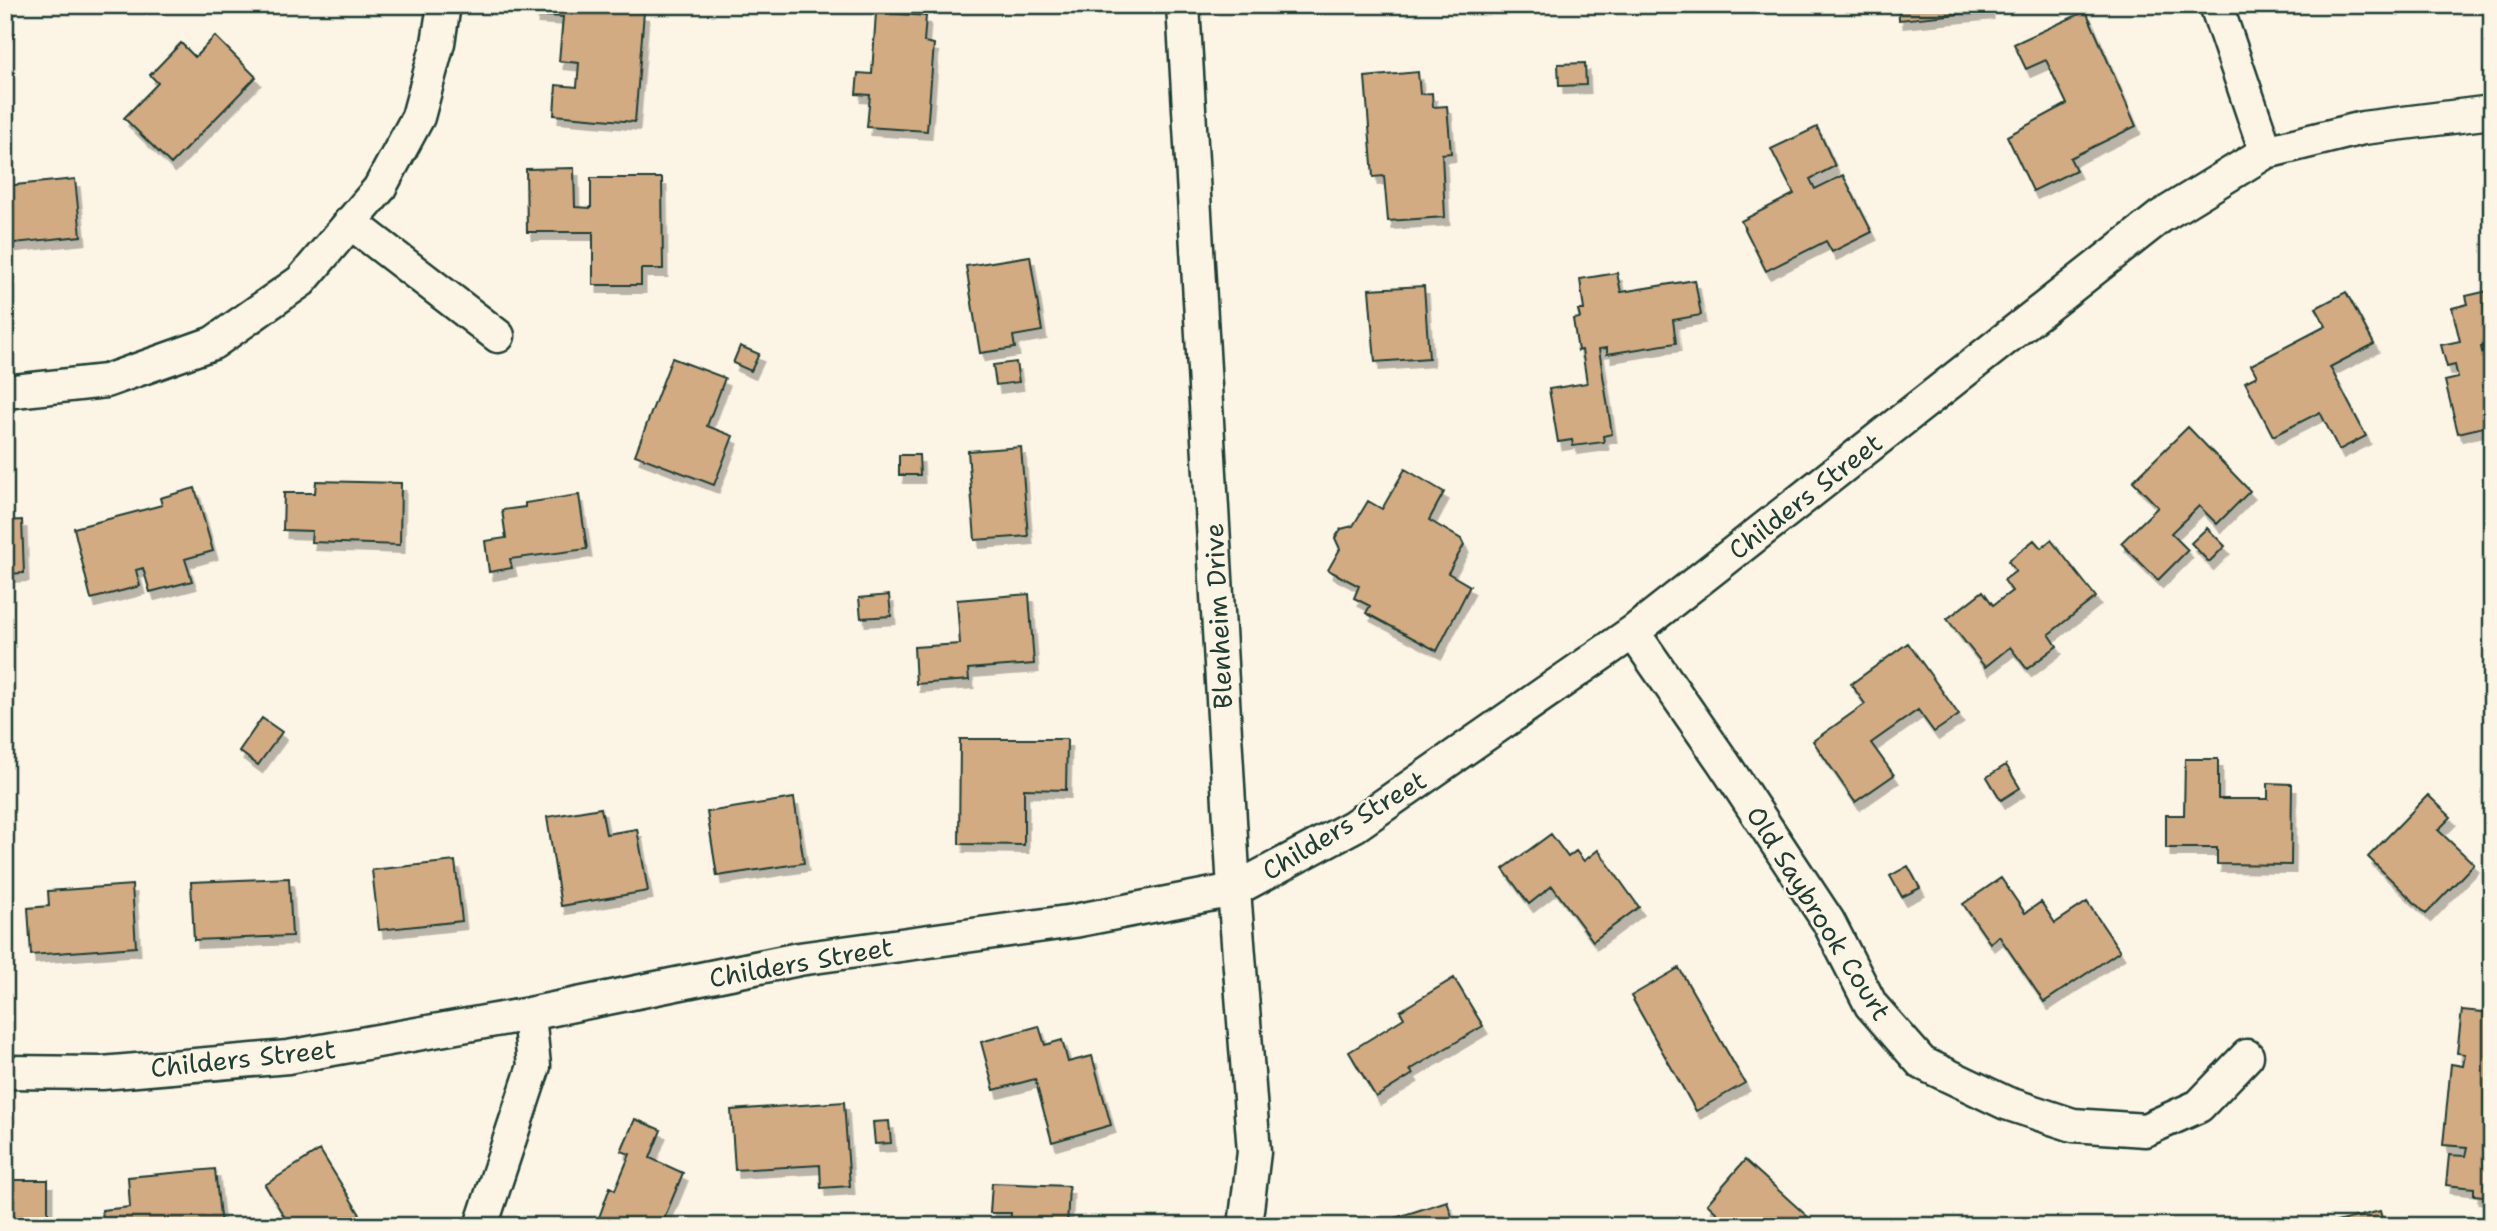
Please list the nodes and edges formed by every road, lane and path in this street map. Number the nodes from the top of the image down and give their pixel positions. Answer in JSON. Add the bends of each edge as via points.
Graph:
{"nodes":[{"id":1,"x":444,"y":5,"type":"edge"},
{"id":2,"x":1183,"y":5,"type":"edge"},
{"id":3,"x":2216,"y":5,"type":"edge"},
{"id":4,"x":2492,"y":112,"type":"edge"},
{"id":5,"x":2266,"y":152,"type":"junction"},
{"id":6,"x":350,"y":222,"type":"junction"},
{"id":7,"x":498,"y":336,"type":"dead end"},
{"id":8,"x":5,"y":392,"type":"edge"},
{"id":9,"x":1633,"y":632,"type":"junction"},
{"id":10,"x":1234,"y":890,"type":"junction"},
{"id":11,"x":529,"y":1014,"type":"junction"},
{"id":12,"x":2248,"y":1056,"type":"dead end"},
{"id":13,"x":5,"y":1072,"type":"edge"},
{"id":14,"x":481,"y":1226,"type":"edge"},
{"id":15,"x":1245,"y":1226,"type":"edge"}],
"edges":[{"from":1,"to":6,"type":"street","via":[[418,117],[379,189]]},
{"from":2,"to":10,"type":"street","name":"Blenheim Drive"},
{"from":3,"to":5,"type":"street"},
{"from":4,"to":5,"type":"street","name":"Childers Street","via":[[2363,128]]},
{"from":5,"to":9,"type":"street","name":"Childers Street","via":[[2160,217]]},
{"from":6,"to":7,"type":"street"},
{"from":6,"to":8,"type":"street","via":[[301,281],[213,343],[106,381]]},
{"from":9,"to":10,"type":"street","name":"Childers Street","via":[[1354,826]]},
{"from":9,"to":12,"type":"street","name":"Old Saybrook Court","via":[[1828,921],[1871,1006],[1922,1063],[2006,1103],[2073,1125],[2145,1130],[2199,1106]]},
{"from":10,"to":11,"type":"street","name":"Childers Street","via":[[1074,921],[799,959]]},
{"from":10,"to":15,"type":"street","name":"Blenheim Drive","via":[[1254,1152]]},
{"from":11,"to":13,"type":"street","name":"Childers Street","via":[[288,1057],[102,1073]]},
{"from":11,"to":14,"type":"street","via":[[534,1066]]}]}
